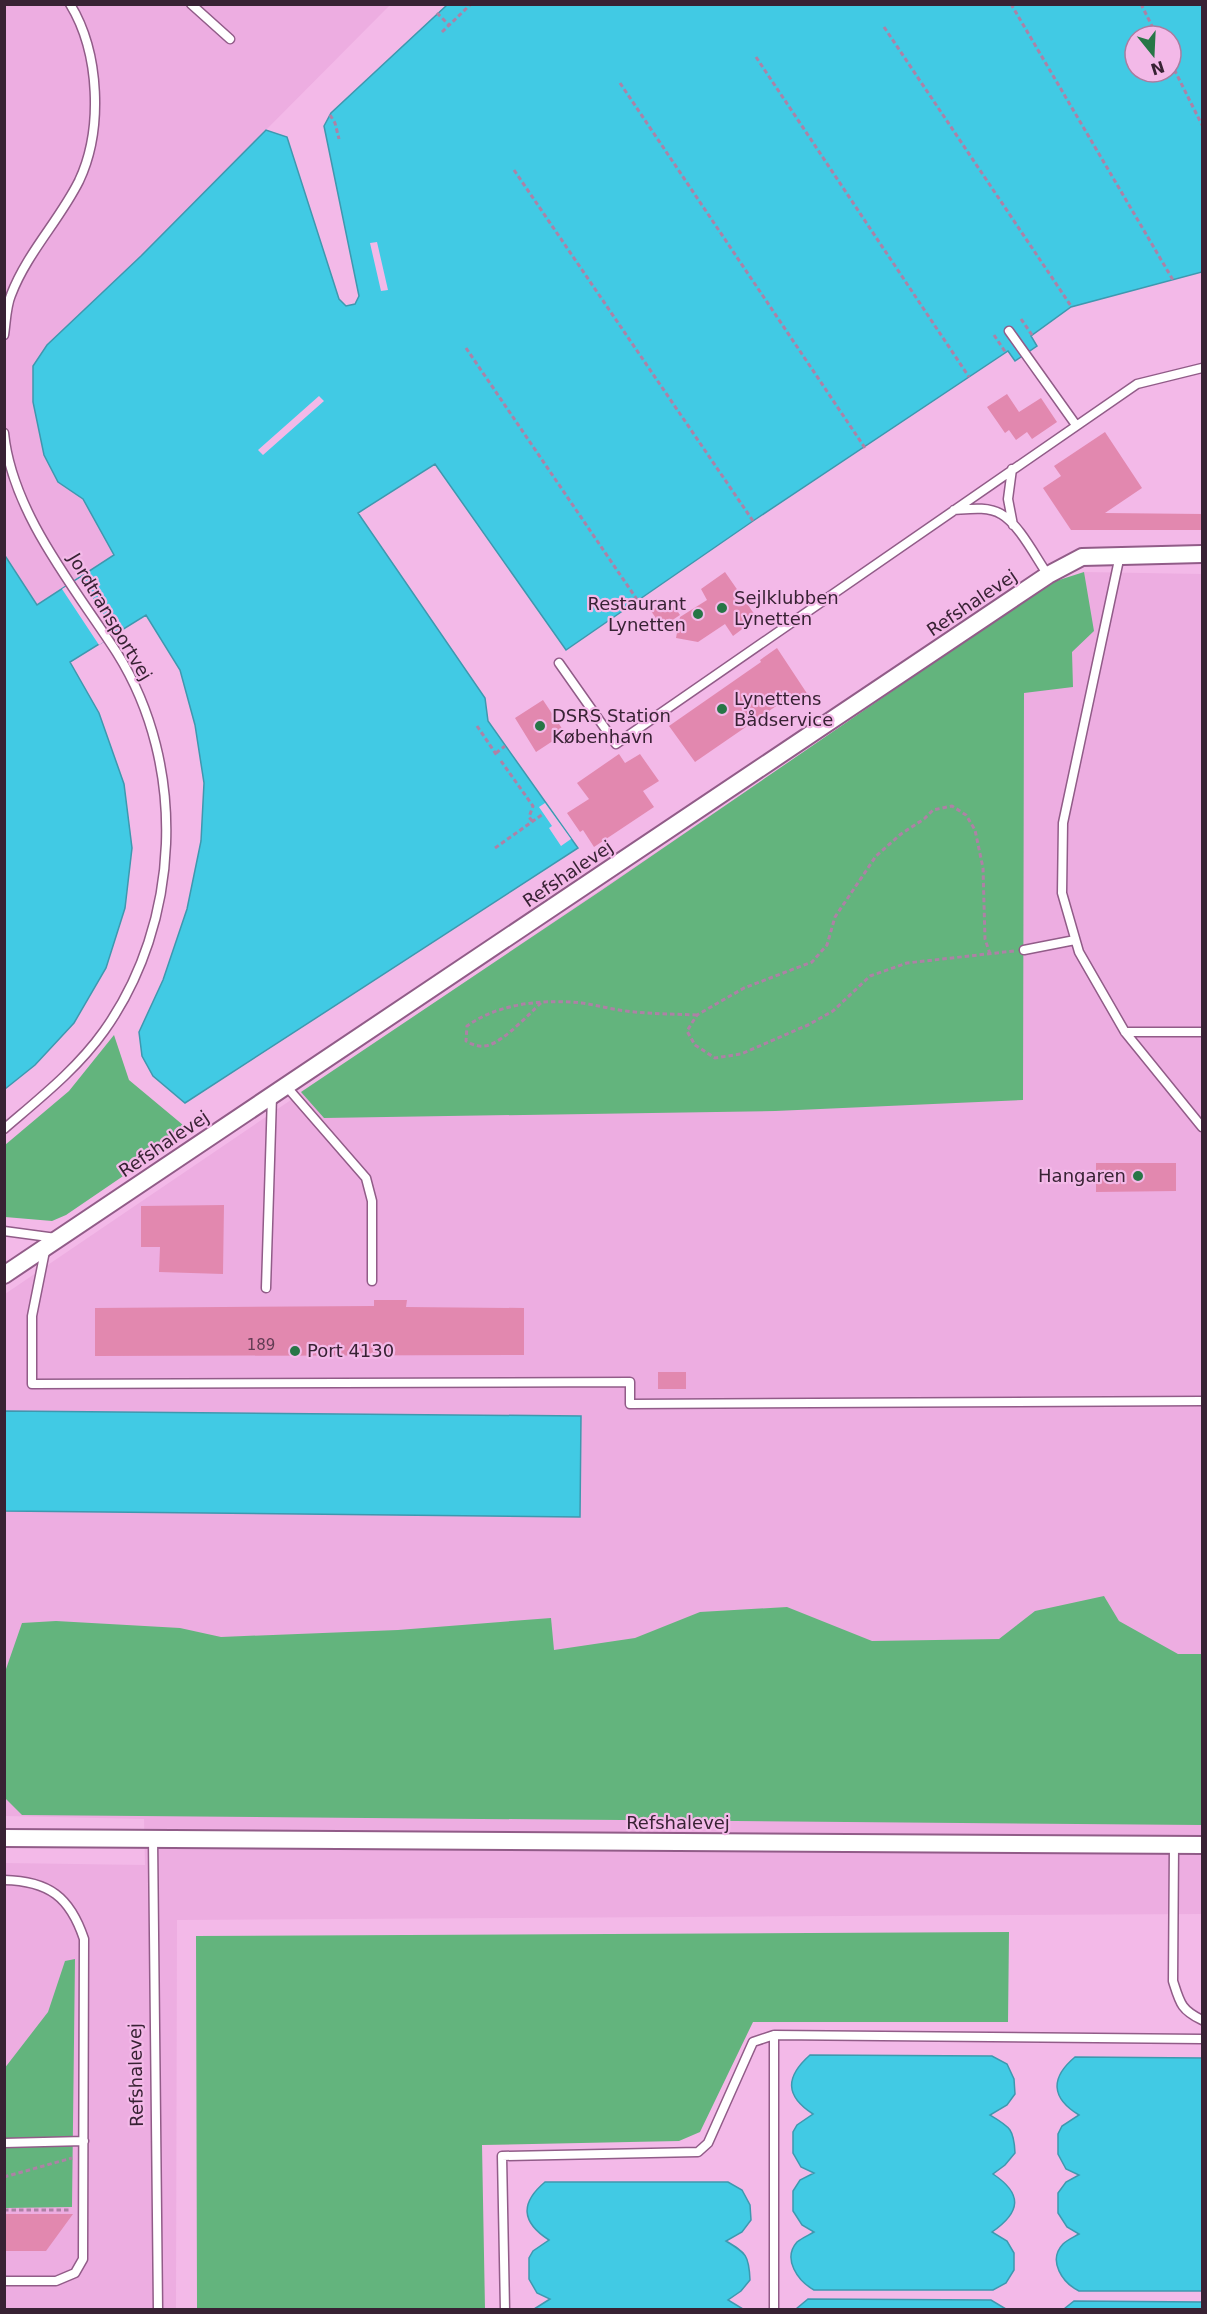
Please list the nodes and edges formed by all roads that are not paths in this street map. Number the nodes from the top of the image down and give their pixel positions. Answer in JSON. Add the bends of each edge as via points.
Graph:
{"nodes":[{"id":1,"x":70,"y":4,"type":"edge"},
{"id":2,"x":191,"y":4,"type":"edge"},
{"id":3,"x":230,"y":39,"type":"dead end"},
{"id":4,"x":1009,"y":331,"type":"dead end"},
{"id":5,"x":4,"y":335,"type":"edge"},
{"id":6,"x":1203,"y":368,"type":"edge"},
{"id":7,"x":1076,"y":425,"type":"junction"},
{"id":8,"x":4,"y":433,"type":"edge"},
{"id":9,"x":1012,"y":469,"type":"junction"},
{"id":10,"x":954,"y":510,"type":"junction"},
{"id":11,"x":1013,"y":525,"type":"junction"},
{"id":12,"x":1203,"y":554,"type":"edge"},
{"id":13,"x":1120,"y":555,"type":"junction"},
{"id":14,"x":1048,"y":575,"type":"junction"},
{"id":15,"x":559,"y":663,"type":"dead end"},
{"id":16,"x":1075,"y":940,"type":"junction"},
{"id":17,"x":1024,"y":950,"type":"road end"},
{"id":18,"x":1125,"y":1032,"type":"junction"},
{"id":19,"x":1203,"y":1032,"type":"edge"},
{"id":20,"x":279,"y":1091,"type":"junction"},
{"id":21,"x":1203,"y":1127,"type":"edge"},
{"id":22,"x":4,"y":1129,"type":"edge"},
{"id":23,"x":4,"y":1231,"type":"edge"},
{"id":24,"x":53,"y":1243,"type":"junction"},
{"id":25,"x":4,"y":1275,"type":"edge"},
{"id":26,"x":372,"y":1281,"type":"dead end"},
{"id":27,"x":266,"y":1288,"type":"dead end"},
{"id":28,"x":1203,"y":1401,"type":"edge"},
{"id":29,"x":4,"y":1839,"type":"edge"},
{"id":30,"x":153,"y":1839,"type":"junction"},
{"id":31,"x":1174,"y":1845,"type":"junction"},
{"id":32,"x":1203,"y":1845,"type":"edge"},
{"id":33,"x":4,"y":1880,"type":"edge"},
{"id":34,"x":1203,"y":2020,"type":"edge"},
{"id":35,"x":774,"y":2035,"type":"junction"},
{"id":36,"x":1203,"y":2039,"type":"edge"},
{"id":37,"x":84,"y":2141,"type":"junction"},
{"id":38,"x":4,"y":2143,"type":"edge"},
{"id":39,"x":4,"y":2281,"type":"edge"},
{"id":40,"x":158,"y":2310,"type":"edge"},
{"id":41,"x":505,"y":2310,"type":"edge"},
{"id":42,"x":774,"y":2310,"type":"edge"}],
"edges":[{"from":1,"to":5,"type":"lane","via":[[90,56],[95,83],[92,145],[79,181],[30,254],[10,297]]},
{"from":2,"to":3,"type":"lane"},
{"from":4,"to":7,"type":"lane"},
{"from":6,"to":7,"type":"lane","via":[[1137,384]]},
{"from":7,"to":9,"type":"lane"},
{"from":8,"to":22,"type":"lane","name":"Jordtransportvej","via":[[23,501],[134,686],[154,738],[165,791],[166,832],[160,899],[136,975],[83,1059]]},
{"from":9,"to":10,"type":"lane"},
{"from":9,"to":11,"type":"lane","via":[[1008,499]]},
{"from":10,"to":11,"type":"lane","via":[[986,510],[1001,514]]},
{"from":10,"to":15,"type":"lane","via":[[616,744]]},
{"from":11,"to":14,"type":"lane"},
{"from":12,"to":13,"type":"street","name":"Refshalevej"},
{"from":13,"to":14,"type":"street","name":"Refshalevej","via":[[1082,557]]},
{"from":13,"to":16,"type":"lane","via":[[1063,823],[1062,893]]},
{"from":14,"to":20,"type":"street","name":"Refshalevej"},
{"from":16,"to":17,"type":"lane"},
{"from":16,"to":18,"type":"lane","via":[[1078,952]]},
{"from":18,"to":19,"type":"lane"},
{"from":18,"to":21,"type":"lane"},
{"from":20,"to":24,"type":"street","name":"Refshalevej"},
{"from":20,"to":26,"type":"lane","via":[[366,1178],[372,1202]]},
{"from":20,"to":27,"type":"lane"},
{"from":23,"to":24,"type":"lane"},
{"from":24,"to":25,"type":"street","name":"Refshalevej"},
{"from":24,"to":28,"type":"lane","via":[[39,1273],[32,1316],[32,1384],[630,1382],[630,1404]]},
{"from":29,"to":30,"type":"street","name":"Refshalevej"},
{"from":30,"to":31,"type":"street","name":"Refshalevej"},
{"from":30,"to":40,"type":"lane","name":"Refshalevej"},
{"from":31,"to":32,"type":"street","name":"Refshalevej"},
{"from":31,"to":34,"type":"lane","via":[[1173,1981],[1187,2012]]},
{"from":33,"to":37,"type":"lane","via":[[22,1880],[47,1888],[62,1899],[77,1917],[84,1939]]},
{"from":35,"to":36,"type":"lane"},
{"from":35,"to":41,"type":"lane","via":[[753,2042],[708,2143],[698,2152],[501,2156]]},
{"from":35,"to":42,"type":"lane"},
{"from":37,"to":38,"type":"lane"},
{"from":37,"to":39,"type":"lane","via":[[84,2259],[75,2273],[56,2281]]}]}
